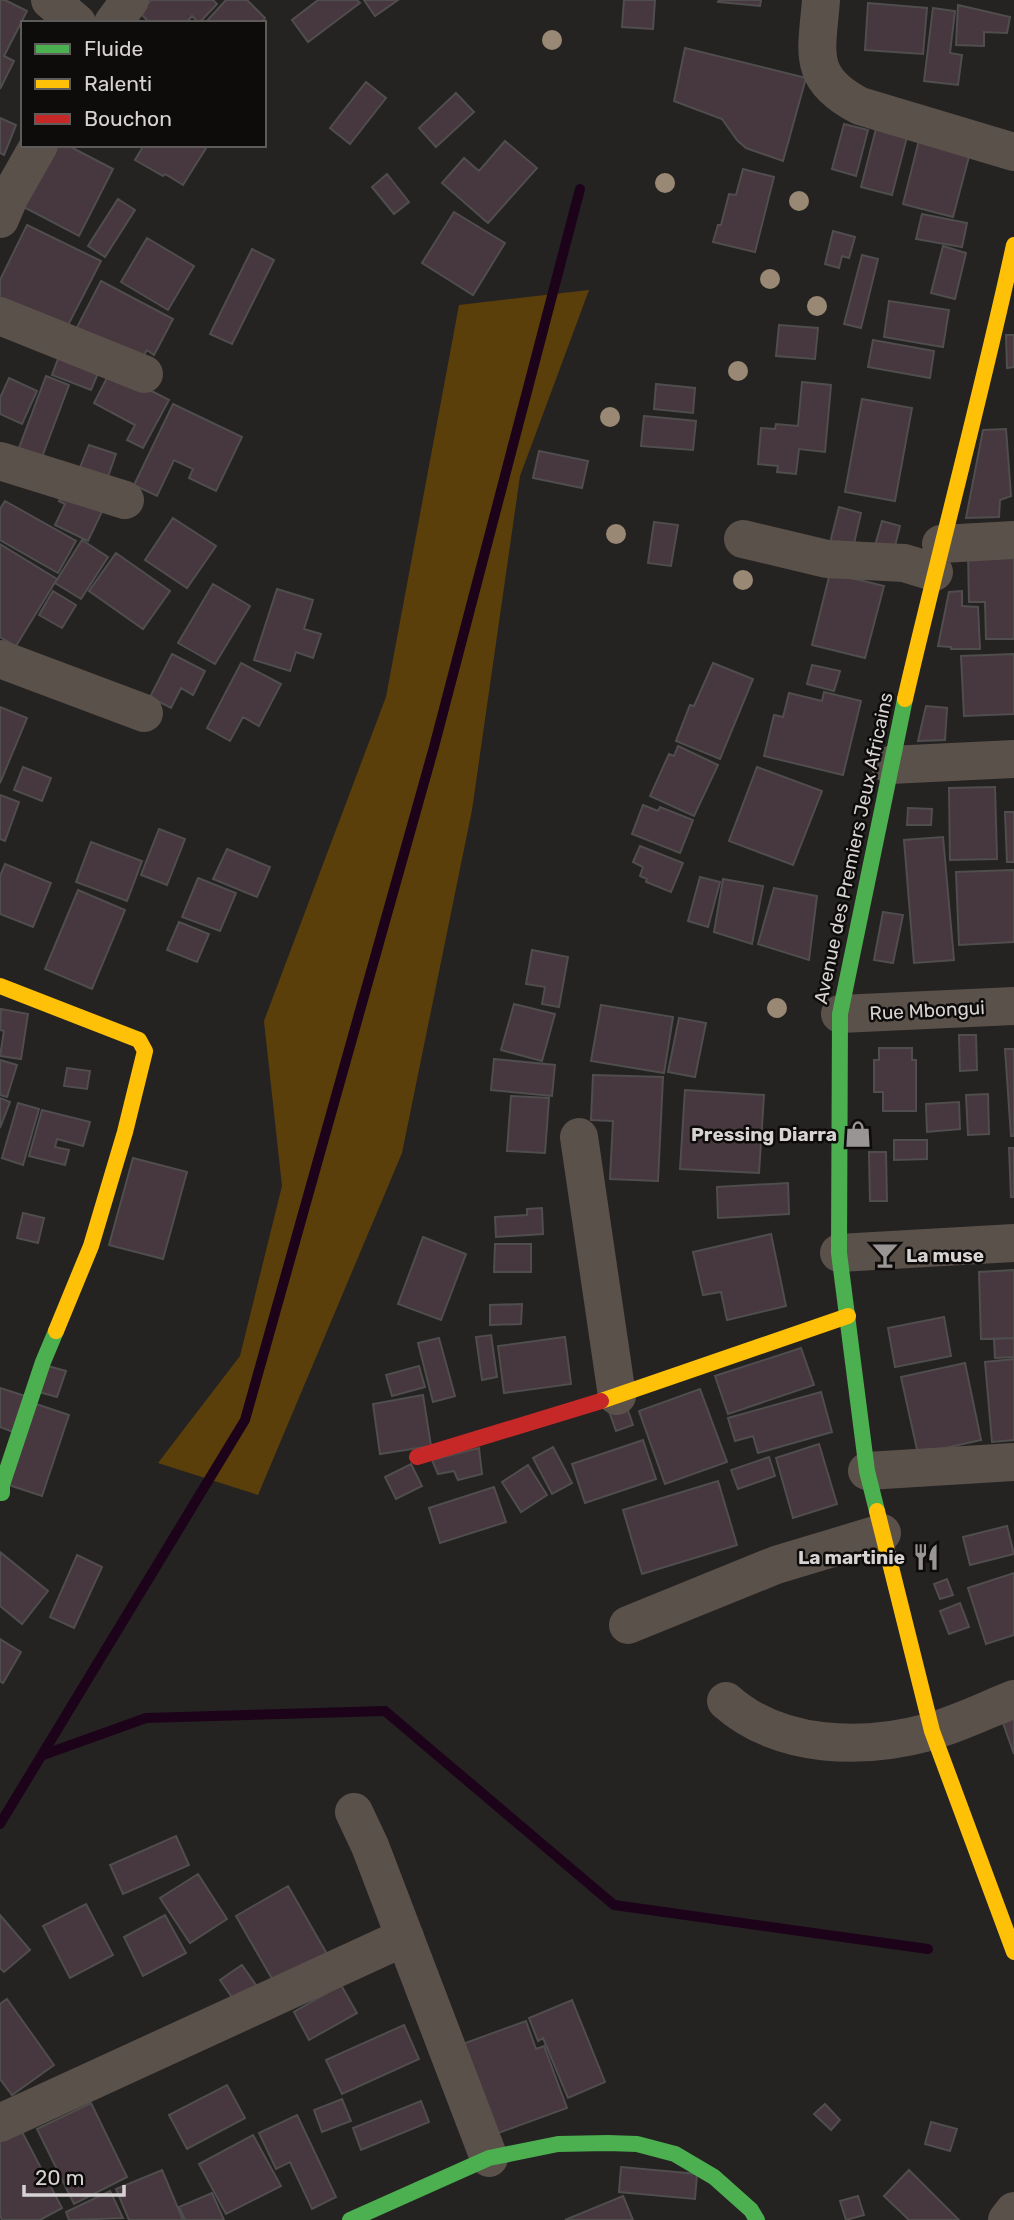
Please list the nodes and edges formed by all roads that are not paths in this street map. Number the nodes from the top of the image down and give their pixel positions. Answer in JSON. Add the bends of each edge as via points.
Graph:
{"nodes":[{"id":1,"x":50,"y":0,"type":"edge"},
{"id":2,"x":130,"y":0,"type":"edge"},
{"id":3,"x":821,"y":0,"type":"edge"},
{"id":4,"x":75,"y":21,"type":"edge"},
{"id":5,"x":114,"y":21,"type":"edge"},
{"id":6,"x":38,"y":147,"type":"edge"},
{"id":7,"x":1014,"y":152,"type":"edge"},
{"id":8,"x":0,"y":219,"type":"edge"},
{"id":9,"x":1014,"y":245,"type":"edge"},
{"id":10,"x":0,"y":316,"type":"edge"},
{"id":11,"x":1004,"y":333,"type":"edge"},
{"id":12,"x":144,"y":374,"type":"dead end"},
{"id":13,"x":0,"y":461,"type":"edge"},
{"id":14,"x":125,"y":499,"type":"dead end"},
{"id":15,"x":743,"y":539,"type":"dead end"},
{"id":16,"x":1014,"y":540,"type":"edge"},
{"id":17,"x":937,"y":558,"type":"junction"},
{"id":18,"x":0,"y":659,"type":"edge"},
{"id":19,"x":144,"y":713,"type":"dead end"},
{"id":20,"x":1014,"y":759,"type":"edge"},
{"id":21,"x":890,"y":765,"type":"junction"},
{"id":22,"x":0,"y":986,"type":"edge"},
{"id":23,"x":1014,"y":1006,"type":"edge"},
{"id":24,"x":840,"y":1014,"type":"junction"},
{"id":25,"x":579,"y":1137,"type":"dead end"},
{"id":26,"x":1014,"y":1243,"type":"edge"},
{"id":27,"x":839,"y":1253,"type":"junction"},
{"id":28,"x":848,"y":1316,"type":"junction"},
{"id":29,"x":617,"y":1396,"type":"junction"},
{"id":30,"x":417,"y":1457,"type":"dead end"},
{"id":31,"x":1014,"y":1462,"type":"edge"},
{"id":32,"x":867,"y":1471,"type":"junction"},
{"id":33,"x":0,"y":1493,"type":"edge"},
{"id":34,"x":882,"y":1533,"type":"junction"},
{"id":35,"x":628,"y":1625,"type":"dead end"},
{"id":36,"x":1014,"y":1699,"type":"edge"},
{"id":37,"x":726,"y":1701,"type":"dead end"},
{"id":38,"x":932,"y":1731,"type":"junction"},
{"id":39,"x":354,"y":1812,"type":"dead end"},
{"id":40,"x":405,"y":1937,"type":"junction"},
{"id":41,"x":1012,"y":1937,"type":"edge"},
{"id":42,"x":0,"y":2123,"type":"edge"},
{"id":43,"x":489,"y":2158,"type":"junction"},
{"id":44,"x":1014,"y":2211,"type":"edge"},
{"id":45,"x":350,"y":2220,"type":"edge"},
{"id":46,"x":757,"y":2220,"type":"edge"},
{"id":47,"x":1007,"y":2220,"type":"edge"}],
"edges":[{"from":1,"to":4,"type":"street"},
{"from":2,"to":5,"type":"street"},
{"from":3,"to":7,"type":"street","via":[[818,59],[825,81],[838,94],[860,106]]},
{"from":6,"to":8,"type":"street"},
{"from":9,"to":11,"type":"street","name":"Avenue des Premiers Jeux Africains"},
{"from":10,"to":12,"type":"street"},
{"from":11,"to":17,"type":"street","name":"Avenue des Premiers Jeux Africains"},
{"from":13,"to":14,"type":"street"},
{"from":15,"to":17,"type":"street","via":[[828,559],[904,563]]},
{"from":16,"to":17,"type":"street"},
{"from":17,"to":21,"type":"street","name":"Avenue des Premiers Jeux Africains"},
{"from":18,"to":19,"type":"street"},
{"from":20,"to":21,"type":"street"},
{"from":21,"to":24,"type":"street","name":"Avenue des Premiers Jeux Africains"},
{"from":22,"to":33,"type":"street","via":[[139,1040],[145,1051],[91,1245],[43,1362]]},
{"from":23,"to":24,"type":"street","name":"Rue Mbongui"},
{"from":24,"to":27,"type":"street","name":"Avenue des Premiers Jeux Africains"},
{"from":25,"to":29,"type":"street"},
{"from":26,"to":27,"type":"street"},
{"from":27,"to":28,"type":"street","name":"Avenue des Premiers Jeux Africains"},
{"from":28,"to":29,"type":"street"},
{"from":28,"to":32,"type":"street","name":"Avenue des Premiers Jeux Africains"},
{"from":29,"to":30,"type":"street"},
{"from":31,"to":32,"type":"street"},
{"from":32,"to":34,"type":"street","name":"Avenue des Premiers Jeux Africains"},
{"from":34,"to":35,"type":"street","via":[[776,1565]]},
{"from":34,"to":38,"type":"street","name":"Avenue des Premiers Jeux Africains"},
{"from":36,"to":38,"type":"street"},
{"from":37,"to":38,"type":"street","via":[[753,1721],[803,1738],[860,1743]]},
{"from":38,"to":41,"type":"street","name":"Avenue des Premiers Jeux Africains"},
{"from":39,"to":40,"type":"street"},
{"from":40,"to":42,"type":"street"},
{"from":40,"to":43,"type":"street"},
{"from":43,"to":45,"type":"street"},
{"from":43,"to":46,"type":"street","via":[[558,2144],[637,2144],[675,2154],[714,2177]]},
{"from":44,"to":47,"type":"street"}]}
